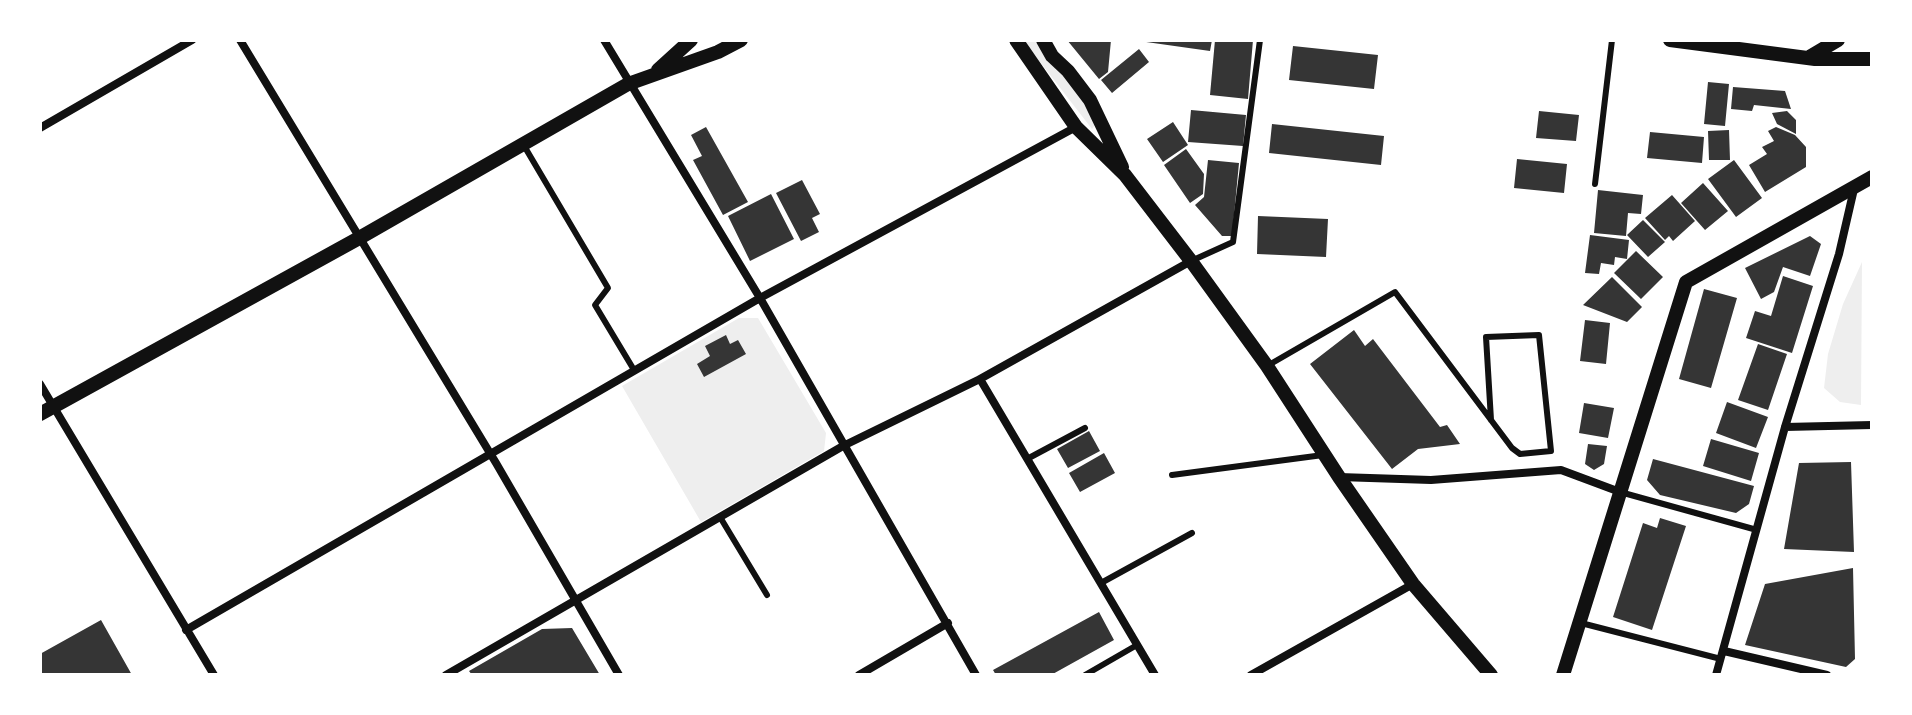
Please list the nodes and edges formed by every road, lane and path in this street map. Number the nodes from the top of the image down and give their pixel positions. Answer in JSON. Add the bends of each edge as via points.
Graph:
{"nodes":[{"id":1,"x":192,"y":40,"type":"edge"},
{"id":2,"x":240,"y":40,"type":"edge"},
{"id":3,"x":604,"y":40,"type":"edge"},
{"id":4,"x":691,"y":40,"type":"edge"},
{"id":5,"x":741,"y":40,"type":"edge"},
{"id":6,"x":1016,"y":40,"type":"edge"},
{"id":7,"x":1043,"y":40,"type":"edge"},
{"id":8,"x":1260,"y":40,"type":"edge"},
{"id":9,"x":1612,"y":40,"type":"edge"},
{"id":10,"x":1670,"y":40,"type":"edge"},
{"id":11,"x":1838,"y":40,"type":"edge"},
{"id":12,"x":1808,"y":58,"type":"junction"},
{"id":13,"x":1872,"y":59,"type":"edge"},
{"id":14,"x":654,"y":73,"type":"junction"},
{"id":15,"x":628,"y":84,"type":"junction"},
{"id":16,"x":1076,"y":127,"type":"junction"},
{"id":17,"x":40,"y":128,"type":"edge"},
{"id":18,"x":523,"y":144,"type":"junction"},
{"id":19,"x":1125,"y":175,"type":"junction"},
{"id":20,"x":1872,"y":177,"type":"edge"},
{"id":21,"x":1595,"y":184,"type":"dead end"},
{"id":22,"x":1854,"y":189,"type":"junction"},
{"id":23,"x":361,"y":237,"type":"junction"},
{"id":24,"x":1191,"y":261,"type":"junction"},
{"id":25,"x":760,"y":298,"type":"junction"},
{"id":26,"x":1267,"y":366,"type":"junction"},
{"id":27,"x":634,"y":370,"type":"junction"},
{"id":28,"x":980,"y":379,"type":"junction"},
{"id":29,"x":40,"y":384,"type":"edge"},
{"id":30,"x":47,"y":410,"type":"edge"},
{"id":31,"x":1491,"y":420,"type":"junction"},
{"id":32,"x":1872,"y":425,"type":"edge"},
{"id":33,"x":1785,"y":427,"type":"junction"},
{"id":34,"x":1085,"y":428,"type":"dead end"},
{"id":35,"x":843,"y":446,"type":"junction"},
{"id":36,"x":490,"y":452,"type":"junction"},
{"id":37,"x":1324,"y":455,"type":"junction"},
{"id":38,"x":1027,"y":459,"type":"junction"},
{"id":39,"x":1172,"y":475,"type":"dead end"},
{"id":40,"x":1339,"y":477,"type":"junction"},
{"id":41,"x":1620,"y":492,"type":"junction"},
{"id":42,"x":720,"y":517,"type":"junction"},
{"id":43,"x":1757,"y":530,"type":"junction"},
{"id":44,"x":1192,"y":533,"type":"dead end"},
{"id":45,"x":1101,"y":583,"type":"junction"},
{"id":46,"x":1413,"y":584,"type":"junction"},
{"id":47,"x":767,"y":595,"type":"dead end"},
{"id":48,"x":574,"y":600,"type":"junction"},
{"id":49,"x":1579,"y":622,"type":"junction"},
{"id":50,"x":948,"y":623,"type":"junction"},
{"id":51,"x":186,"y":630,"type":"junction"},
{"id":52,"x":1137,"y":645,"type":"junction"},
{"id":53,"x":1723,"y":655,"type":"junction"},
{"id":54,"x":214,"y":675,"type":"edge"},
{"id":55,"x":446,"y":675,"type":"edge"},
{"id":56,"x":619,"y":675,"type":"edge"},
{"id":57,"x":859,"y":675,"type":"edge"},
{"id":58,"x":976,"y":675,"type":"edge"},
{"id":59,"x":1085,"y":675,"type":"edge"},
{"id":60,"x":1155,"y":675,"type":"edge"},
{"id":61,"x":1251,"y":675,"type":"edge"},
{"id":62,"x":1491,"y":675,"type":"edge"},
{"id":63,"x":1563,"y":675,"type":"edge"},
{"id":64,"x":1716,"y":675,"type":"edge"},
{"id":65,"x":1827,"y":675,"type":"edge"}],
"edges":[{"from":1,"to":17,"type":"street"},
{"from":2,"to":23,"type":"street"},
{"from":3,"to":15,"type":"street"},
{"from":4,"to":14,"type":"street"},
{"from":5,"to":14,"type":"street"},
{"from":6,"to":16,"type":"street"},
{"from":7,"to":19,"type":"street","via":[[1090,100]]},
{"from":8,"to":24,"type":"lane","via":[[1233,242]]},
{"from":9,"to":21,"type":"lane"},
{"from":10,"to":12,"type":"street"},
{"from":11,"to":12,"type":"street"},
{"from":12,"to":13,"type":"street"},
{"from":14,"to":15,"type":"street"},
{"from":15,"to":18,"type":"street"},
{"from":15,"to":25,"type":"street"},
{"from":16,"to":19,"type":"street"},
{"from":16,"to":25,"type":"street"},
{"from":18,"to":23,"type":"street"},
{"from":18,"to":27,"type":"lane","via":[[608,288],[595,305]]},
{"from":19,"to":24,"type":"street"},
{"from":20,"to":22,"type":"street"},
{"from":22,"to":33,"type":"street"},
{"from":22,"to":41,"type":"street","via":[[1686,282]]},
{"from":23,"to":30,"type":"street"},
{"from":23,"to":36,"type":"street"},
{"from":24,"to":26,"type":"street"},
{"from":24,"to":28,"type":"street"},
{"from":25,"to":27,"type":"street"},
{"from":25,"to":35,"type":"street"},
{"from":26,"to":31,"type":"lane","via":[[1395,292]]},
{"from":26,"to":37,"type":"street"},
{"from":27,"to":36,"type":"street"},
{"from":28,"to":35,"type":"street"},
{"from":28,"to":38,"type":"street"},
{"from":29,"to":30,"type":"street"},
{"from":30,"to":51,"type":"street"},
{"from":31,"to":31,"type":"lane","via":[[1520,454],[1551,451],[1539,335],[1486,337]]},
{"from":32,"to":33,"type":"street"},
{"from":33,"to":43,"type":"street"},
{"from":34,"to":38,"type":"lane"},
{"from":35,"to":42,"type":"street"},
{"from":35,"to":50,"type":"street"},
{"from":36,"to":48,"type":"street"},
{"from":36,"to":51,"type":"street"},
{"from":37,"to":39,"type":"lane"},
{"from":37,"to":40,"type":"street"},
{"from":38,"to":45,"type":"street"},
{"from":40,"to":41,"type":"street","via":[[1431,480],[1561,470]]},
{"from":40,"to":46,"type":"street"},
{"from":41,"to":43,"type":"lane"},
{"from":41,"to":49,"type":"street"},
{"from":42,"to":47,"type":"lane"},
{"from":42,"to":48,"type":"street"},
{"from":43,"to":53,"type":"street"},
{"from":44,"to":45,"type":"lane"},
{"from":45,"to":52,"type":"street"},
{"from":46,"to":61,"type":"street"},
{"from":46,"to":62,"type":"street"},
{"from":48,"to":55,"type":"street"},
{"from":48,"to":56,"type":"street"},
{"from":49,"to":53,"type":"lane"},
{"from":49,"to":63,"type":"street"},
{"from":50,"to":57,"type":"street"},
{"from":50,"to":58,"type":"street"},
{"from":51,"to":54,"type":"street"},
{"from":52,"to":59,"type":"lane"},
{"from":52,"to":60,"type":"street"},
{"from":53,"to":64,"type":"street"},
{"from":53,"to":65,"type":"street"}]}
